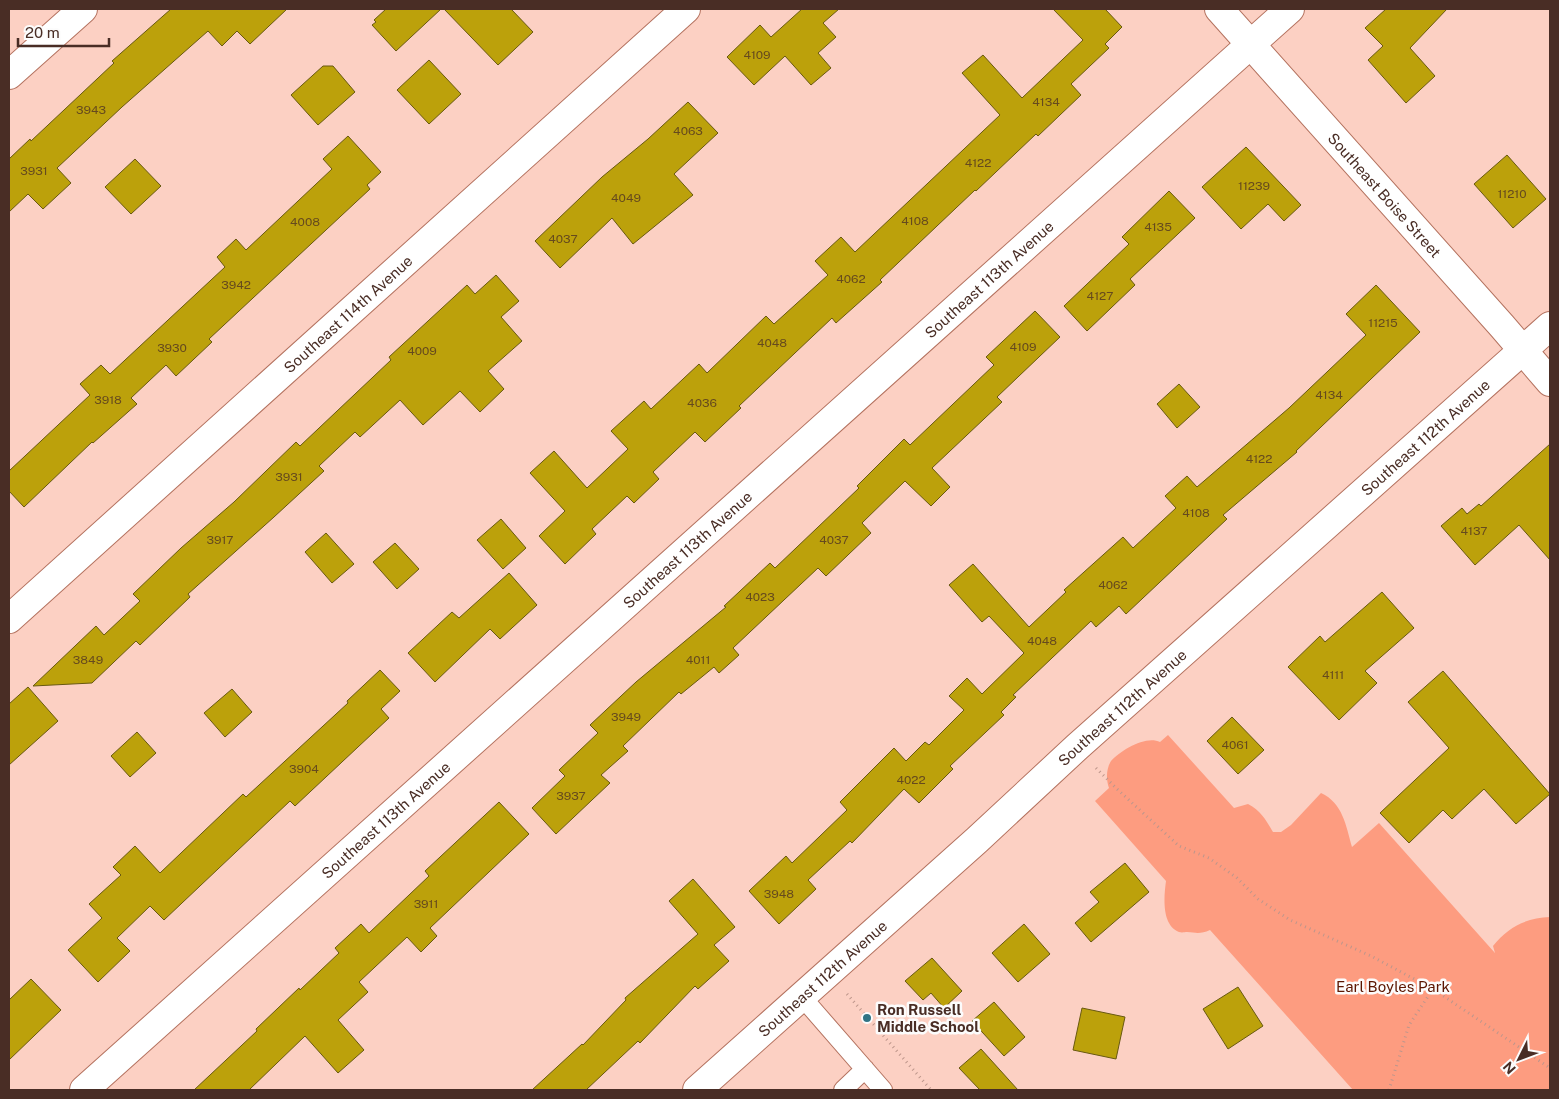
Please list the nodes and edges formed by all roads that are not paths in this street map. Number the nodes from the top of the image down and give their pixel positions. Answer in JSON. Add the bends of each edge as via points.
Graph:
{"nodes":[{"id":1,"x":83,"y":9,"type":"edge"},
{"id":2,"x":686,"y":9,"type":"edge"},
{"id":3,"x":1219,"y":9,"type":"edge"},
{"id":4,"x":1290,"y":9,"type":"edge"},
{"id":5,"x":1250,"y":44,"type":"junction"},
{"id":6,"x":9,"y":75,"type":"edge"},
{"id":7,"x":1550,"y":326,"type":"edge"},
{"id":8,"x":1523,"y":350,"type":"junction"},
{"id":9,"x":1550,"y":382,"type":"edge"},
{"id":10,"x":9,"y":619,"type":"edge"},
{"id":11,"x":802,"y":997,"type":"junction"},
{"id":12,"x":865,"y":1069,"type":"junction"},
{"id":13,"x":84,"y":1090,"type":"edge"},
{"id":14,"x":697,"y":1090,"type":"edge"},
{"id":15,"x":843,"y":1090,"type":"edge"},
{"id":16,"x":883,"y":1090,"type":"edge"}],
"edges":[{"from":1,"to":6,"type":"street"},
{"from":2,"to":10,"type":"street","name":"Southeast 114th Avenue"},
{"from":3,"to":5,"type":"street","name":"Southeast Boise Street"},
{"from":4,"to":5,"type":"street","name":"Southeast 113th Avenue"},
{"from":5,"to":8,"type":"street","name":"Southeast Boise Street"},
{"from":5,"to":13,"type":"street","name":"Southeast 113th Avenue"},
{"from":7,"to":8,"type":"street","name":"Southeast 112th Avenue"},
{"from":8,"to":9,"type":"street","name":"Southeast Boise Street"},
{"from":8,"to":11,"type":"street","name":"Southeast 112th Avenue"},
{"from":11,"to":12,"type":"lane"},
{"from":11,"to":14,"type":"street","name":"Southeast 112th Avenue"},
{"from":12,"to":15,"type":"lane"},
{"from":12,"to":16,"type":"lane"}]}
